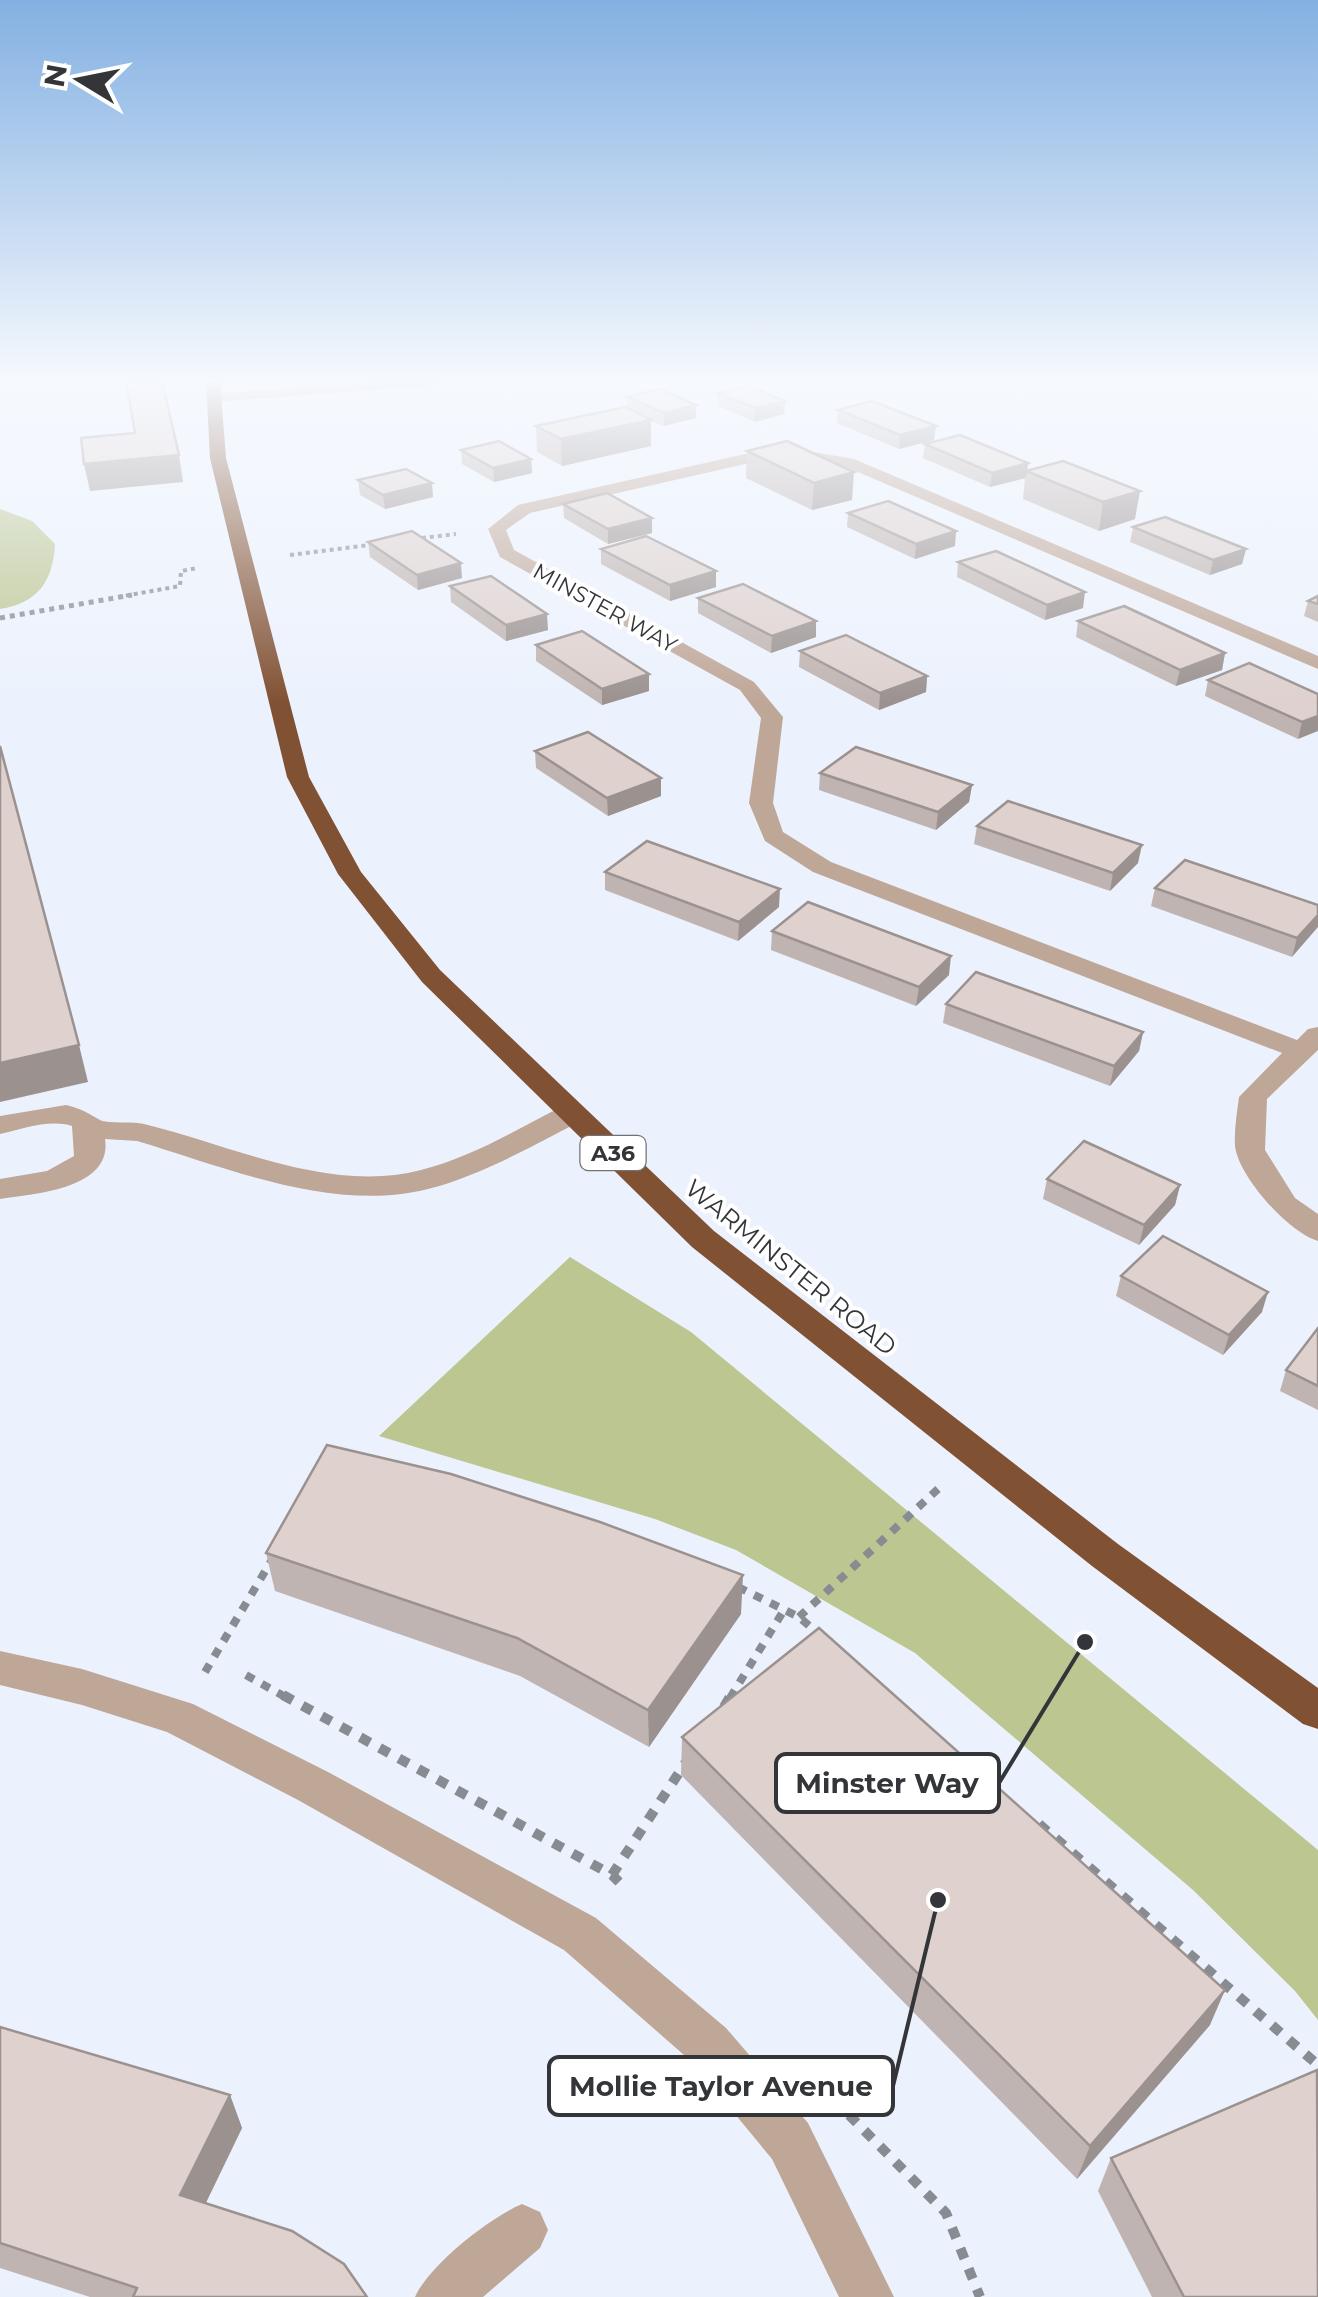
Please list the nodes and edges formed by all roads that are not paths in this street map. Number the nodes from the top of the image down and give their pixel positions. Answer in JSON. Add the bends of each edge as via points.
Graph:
{"nodes":[{"id":1,"x":225,"y":488,"type":"edge"},
{"id":2,"x":617,"y":488,"type":"edge"},
{"id":3,"x":909,"y":488,"type":"edge"},
{"id":4,"x":1318,"y":663,"type":"edge"},
{"id":5,"x":1309,"y":1043,"type":"edge"},
{"id":6,"x":571,"y":1114,"type":"junction"},
{"id":7,"x":0,"y":1125,"type":"edge"},
{"id":8,"x":88,"y":1133,"type":"junction"},
{"id":9,"x":0,"y":1189,"type":"edge"},
{"id":10,"x":1318,"y":1230,"type":"edge"},
{"id":11,"x":0,"y":1668,"type":"edge"},
{"id":12,"x":1318,"y":1712,"type":"edge"},
{"id":13,"x":522,"y":2230,"type":"dead end"},
{"id":14,"x":442,"y":2297,"type":"edge"},
{"id":15,"x":868,"y":2297,"type":"edge"}],
"edges":[{"from":1,"to":6,"type":"highway","name":"WARMINSTER ROAD","number":"A36","via":[[298,777],[350,874],[431,976]]},
{"from":2,"to":5,"type":"street","name":"MINSTER WAY","via":[[524,509],[497,529],[506,553],[748,686],[772,717],[760,803],[773,836],[822,868]]},
{"from":3,"to":4,"type":"street","name":"MINSTER WAY"},
{"from":5,"to":10,"type":"street","name":"MINSTER WAY","via":[[1253,1097],[1250,1150],[1284,1205]]},
{"from":6,"to":8,"type":"street","via":[[422,1181],[387,1186],[310,1178],[139,1132]]},
{"from":6,"to":12,"type":"highway","name":"WARMINSTER ROAD","number":"A36","via":[[703,1239],[1105,1555]]},
{"from":7,"to":8,"type":"street","via":[[75,1114],[86,1120]]},
{"from":8,"to":9,"type":"street","via":[[87,1163],[66,1176]]},
{"from":11,"to":15,"type":"street","via":[[178,1717],[580,1934],[709,2045],[790,2141]]},
{"from":13,"to":14,"type":"street"}]}
